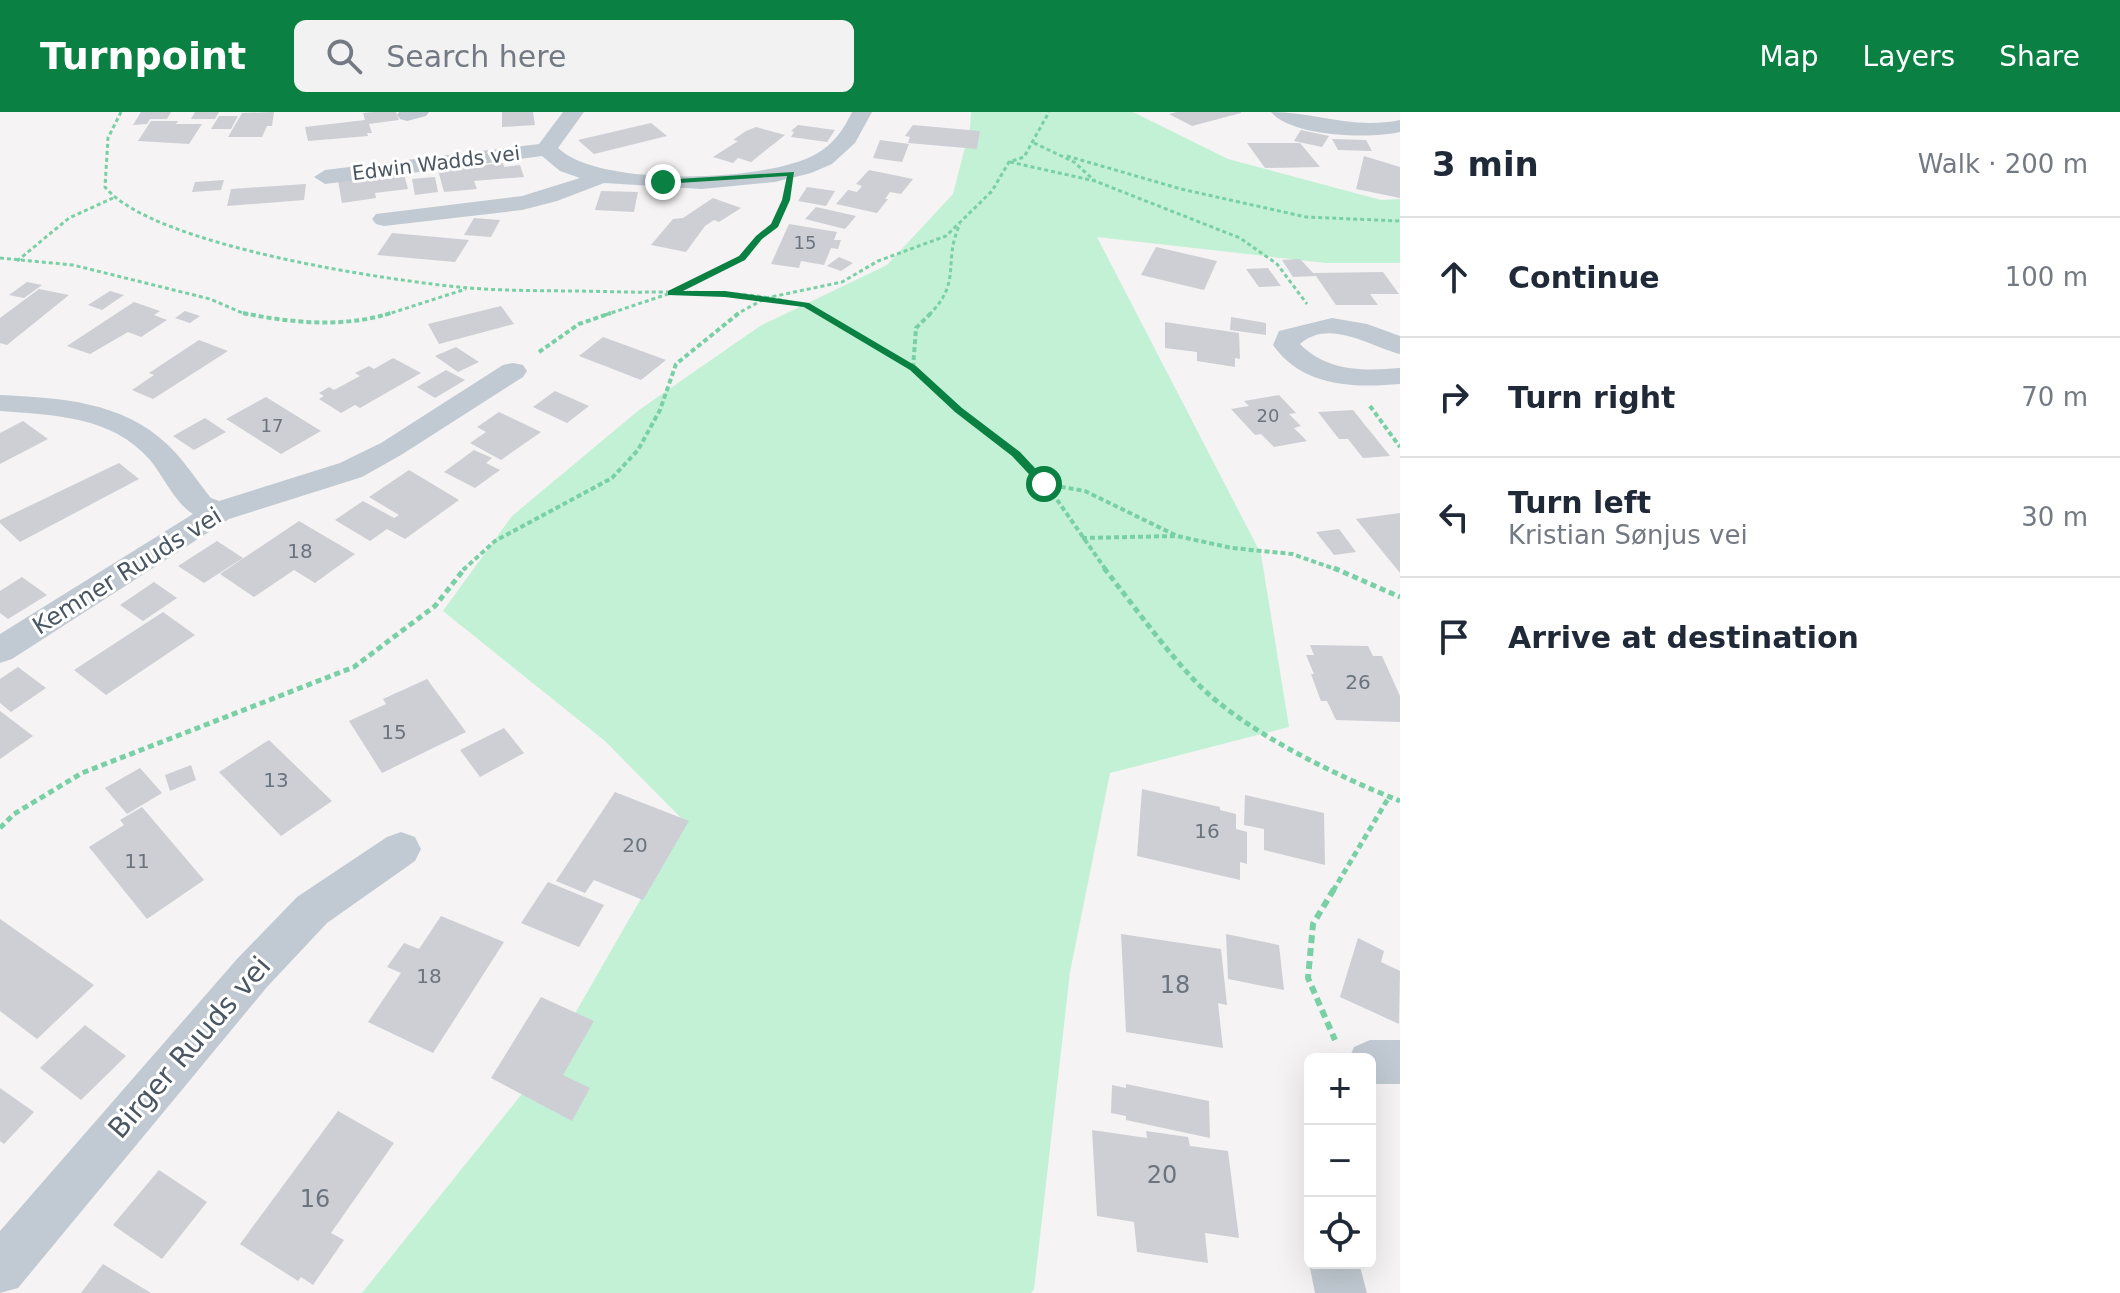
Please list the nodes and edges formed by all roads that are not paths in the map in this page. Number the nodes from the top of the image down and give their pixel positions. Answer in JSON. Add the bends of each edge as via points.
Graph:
{"nodes":[{"id":1,"x":574,"y":112,"type":"edge"},
{"id":2,"x":862,"y":112,"type":"edge"},
{"id":3,"x":1281,"y":112,"type":"edge"},
{"id":4,"x":1400,"y":126,"type":"edge"},
{"id":5,"x":556,"y":157,"type":"junction"},
{"id":6,"x":325,"y":177,"type":"dead end"},
{"id":7,"x":600,"y":177,"type":"junction"},
{"id":8,"x":384,"y":219,"type":"dead end"},
{"id":9,"x":1400,"y":346,"type":"edge"},
{"id":10,"x":513,"y":371,"type":"road end"},
{"id":11,"x":1400,"y":376,"type":"edge"},
{"id":12,"x":0,"y":403,"type":"edge"},
{"id":13,"x":218,"y":512,"type":"junction"},
{"id":14,"x":0,"y":650,"type":"edge"},
{"id":15,"x":401,"y":849,"type":"dead end"},
{"id":16,"x":1376,"y":1058,"type":"edge"},
{"id":17,"x":1400,"y":1062,"type":"edge"},
{"id":18,"x":1335,"y":1269,"type":"edge"},
{"id":19,"x":0,"y":1270,"type":"edge"},
{"id":20,"x":1341,"y":1293,"type":"edge"}],
"edges":[{"from":1,"to":5,"type":"street","name":"Edwin Wadds vei","via":[[554,135]]},
{"from":2,"to":7,"type":"street","via":[[855,131],[824,160],[791,173],[663,182]]},
{"from":3,"to":4,"type":"street","via":[[1326,128],[1383,131]]},
{"from":5,"to":6,"type":"street","name":"Edwin Wadds vei"},
{"from":5,"to":7,"type":"street"},
{"from":7,"to":8,"type":"street","via":[[575,190],[532,200]]},
{"from":9,"to":11,"type":"street","via":[[1357,327],[1322,325],[1288,337],[1286,345],[1300,362],[1322,372],[1356,379]]},
{"from":10,"to":13,"type":"street","name":"Kemner Ruuds vei","via":[[351,470]]},
{"from":12,"to":13,"type":"street","via":[[64,407],[115,420],[158,451],[200,505]]},
{"from":13,"to":14,"type":"street","name":"Kemner Ruuds vei"},
{"from":15,"to":19,"type":"street","name":"Birger Ruuds vei","via":[[312,910]]},
{"from":16,"to":17,"type":"street"},
{"from":18,"to":20,"type":"street"}]}
